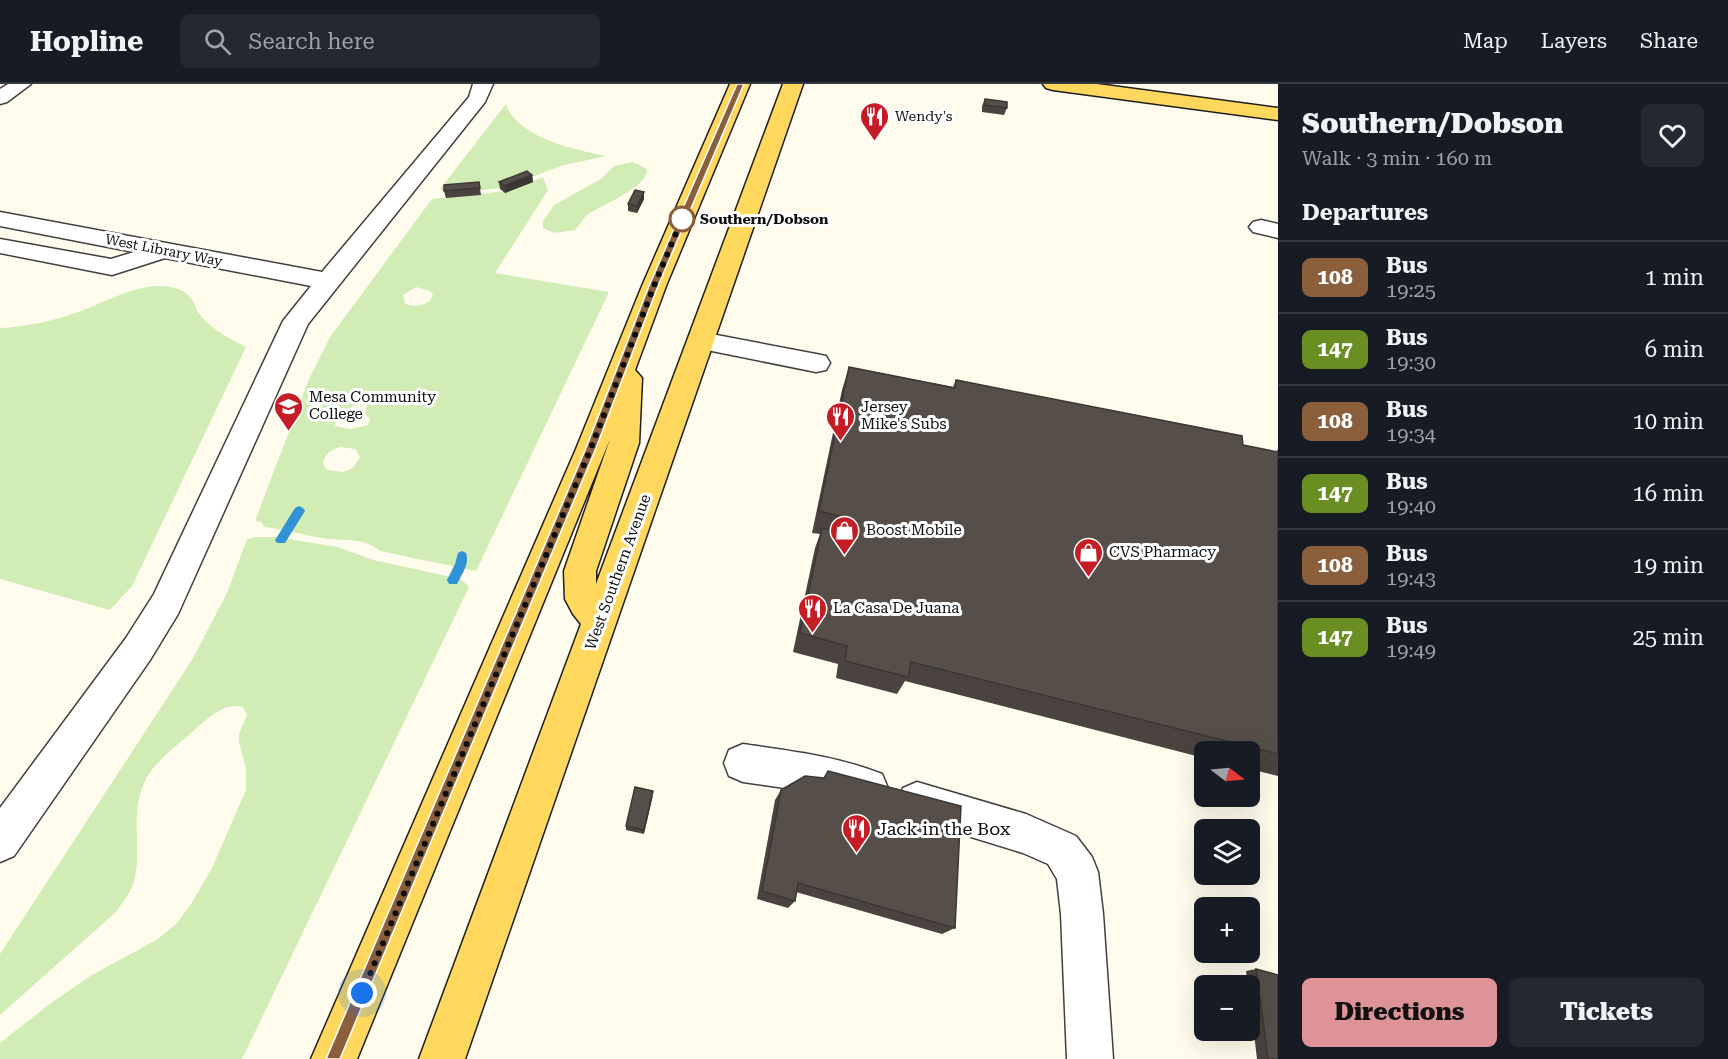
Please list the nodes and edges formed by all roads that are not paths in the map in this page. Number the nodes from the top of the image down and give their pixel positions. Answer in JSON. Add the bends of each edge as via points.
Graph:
{"nodes":[{"id":1,"x":21,"y":84,"type":"edge"},
{"id":2,"x":483,"y":84,"type":"edge"},
{"id":3,"x":740,"y":84,"type":"edge"},
{"id":4,"x":793,"y":84,"type":"edge"},
{"id":5,"x":1053,"y":84,"type":"edge"},
{"id":6,"x":0,"y":98,"type":"edge"},
{"id":7,"x":1278,"y":114,"type":"edge"},
{"id":8,"x":0,"y":219,"type":"edge"},
{"id":9,"x":0,"y":246,"type":"edge"},
{"id":10,"x":164,"y":250,"type":"junction"},
{"id":11,"x":327,"y":281,"type":"junction"},
{"id":12,"x":701,"y":341,"type":"junction"},
{"id":13,"x":629,"y":353,"type":"junction"},
{"id":14,"x":816,"y":363,"type":"dead end"},
{"id":15,"x":601,"y":620,"type":"junction"},
{"id":16,"x":743,"y":764,"type":"dead end"},
{"id":17,"x":0,"y":842,"type":"edge"},
{"id":18,"x":334,"y":1059,"type":"edge"},
{"id":19,"x":442,"y":1059,"type":"edge"},
{"id":20,"x":1090,"y":1059,"type":"edge"}],
"edges":[{"from":1,"to":6,"type":"lane"},
{"from":2,"to":11,"type":"lane","via":[[478,98]]},
{"from":3,"to":13,"type":"main road"},
{"from":4,"to":12,"type":"main road","name":"West Southern Avenue"},
{"from":5,"to":7,"type":"main road"},
{"from":8,"to":10,"type":"lane","name":"West Library Way"},
{"from":9,"to":10,"type":"lane","via":[[112,267]]},
{"from":10,"to":11,"type":"lane","name":"West Library Way"},
{"from":11,"to":17,"type":"lane","via":[[296,321],[166,604]]},
{"from":12,"to":14,"type":"lane"},
{"from":12,"to":15,"type":"main road","name":"West Southern Avenue"},
{"from":13,"to":15,"type":"main road","via":[[624,443],[580,571],[583,605]]},
{"from":13,"to":18,"type":"main road"},
{"from":15,"to":19,"type":"main road","name":"West Southern Avenue"},
{"from":16,"to":20,"type":"lane","via":[[820,774],[1026,834],[1062,849],[1077,872]]}]}
